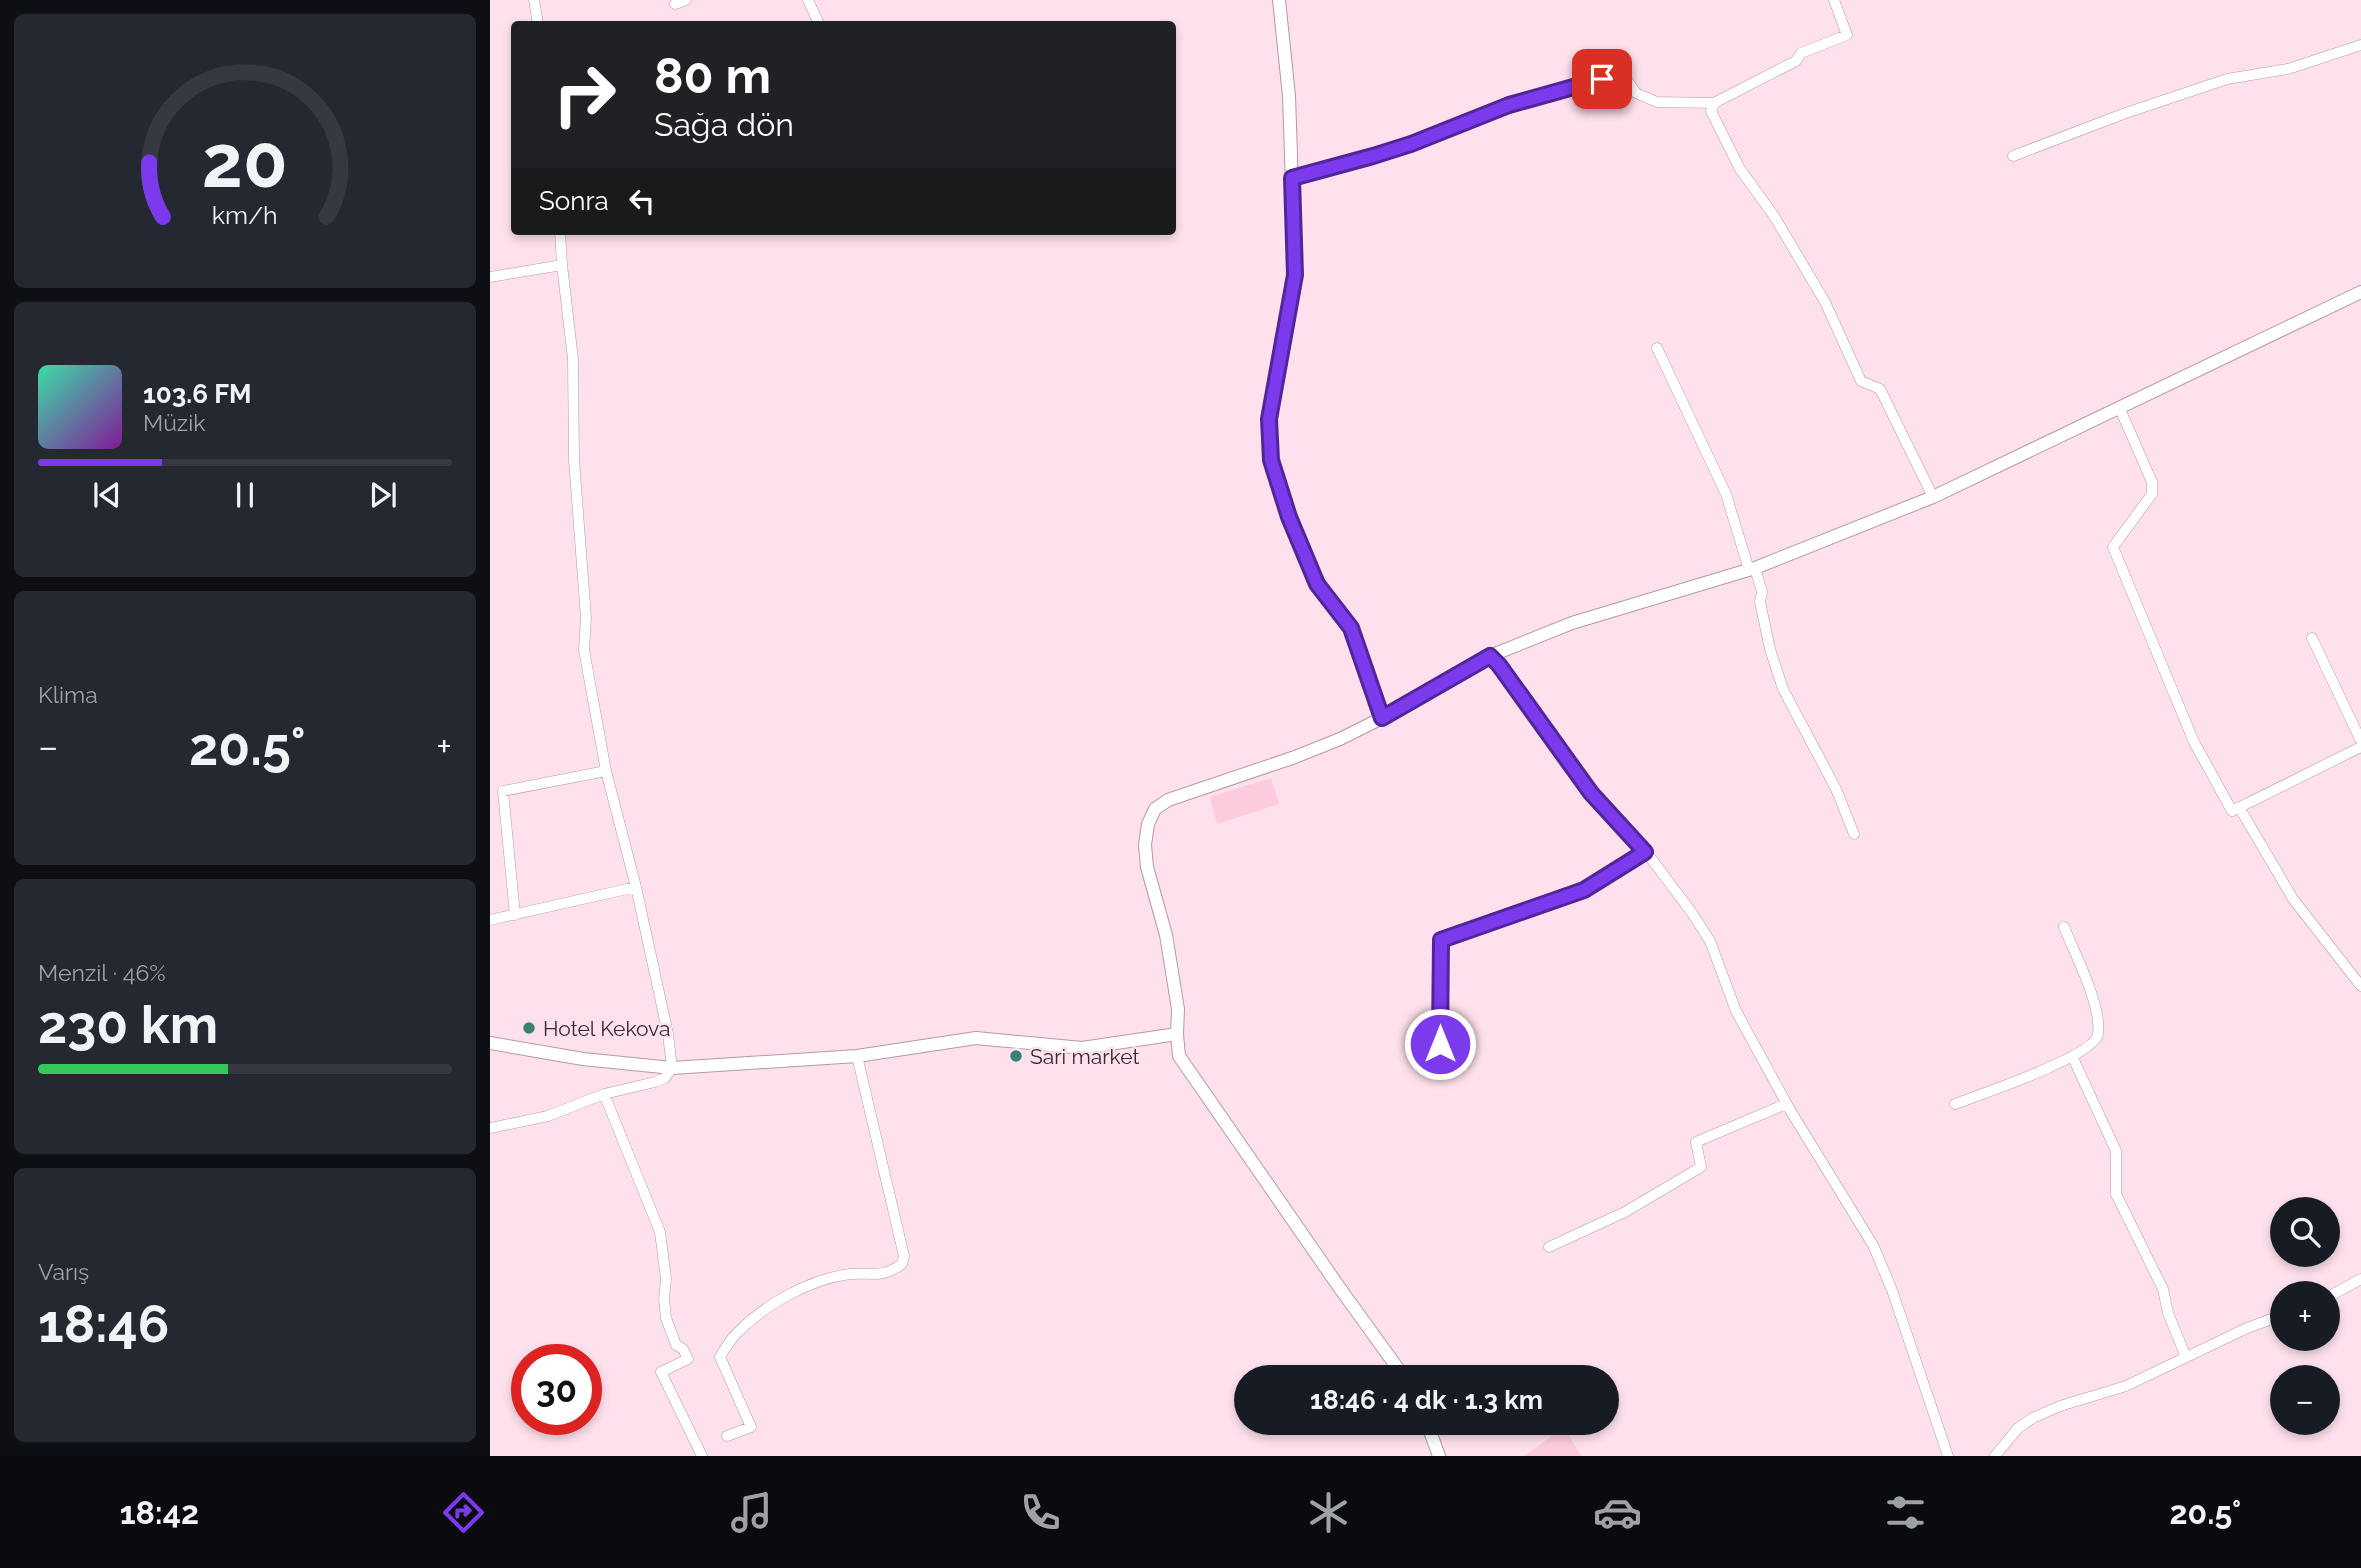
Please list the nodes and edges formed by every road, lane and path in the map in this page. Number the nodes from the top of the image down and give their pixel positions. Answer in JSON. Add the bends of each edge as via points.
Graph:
{"nodes":[{"id":1,"x":534,"y":0,"type":"edge"},
{"id":2,"x":808,"y":0,"type":"edge"},
{"id":3,"x":1279,"y":0,"type":"edge"},
{"id":4,"x":1834,"y":0,"type":"edge"},
{"id":5,"x":538,"y":21,"type":"edge"},
{"id":6,"x":818,"y":21,"type":"edge"},
{"id":7,"x":2361,"y":45,"type":"edge"},
{"id":8,"x":1714,"y":103,"type":"junction"},
{"id":9,"x":2013,"y":156,"type":"dead end"},
{"id":10,"x":1292,"y":178,"type":"junction"},
{"id":11,"x":560,"y":235,"type":"edge"},
{"id":12,"x":562,"y":265,"type":"junction"},
{"id":13,"x":490,"y":277,"type":"edge"},
{"id":14,"x":2361,"y":292,"type":"edge"},
{"id":15,"x":1657,"y":348,"type":"dead end"},
{"id":16,"x":2120,"y":408,"type":"junction"},
{"id":17,"x":1933,"y":496,"type":"junction"},
{"id":18,"x":1752,"y":569,"type":"junction"},
{"id":19,"x":2312,"y":638,"type":"dead end"},
{"id":20,"x":1490,"y":656,"type":"junction"},
{"id":21,"x":1382,"y":718,"type":"junction"},
{"id":22,"x":2361,"y":741,"type":"edge"},
{"id":23,"x":2361,"y":747,"type":"edge"},
{"id":24,"x":606,"y":771,"type":"junction"},
{"id":25,"x":2239,"y":807,"type":"junction"},
{"id":26,"x":1854,"y":834,"type":"dead end"},
{"id":27,"x":1645,"y":852,"type":"junction"},
{"id":28,"x":636,"y":887,"type":"junction"},
{"id":29,"x":515,"y":915,"type":"junction"},
{"id":30,"x":490,"y":920,"type":"edge"},
{"id":31,"x":2064,"y":927,"type":"dead end"},
{"id":32,"x":2361,"y":986,"type":"edge"},
{"id":33,"x":1177,"y":1034,"type":"junction"},
{"id":34,"x":490,"y":1043,"type":"edge"},
{"id":35,"x":1440,"y":1044,"type":"dead end"},
{"id":36,"x":857,"y":1056,"type":"junction"},
{"id":37,"x":2073,"y":1058,"type":"junction"},
{"id":38,"x":672,"y":1068,"type":"junction"},
{"id":39,"x":604,"y":1094,"type":"junction"},
{"id":40,"x":1786,"y":1104,"type":"junction"},
{"id":41,"x":1955,"y":1104,"type":"dead end"},
{"id":42,"x":490,"y":1128,"type":"edge"},
{"id":43,"x":1549,"y":1247,"type":"dead end"},
{"id":44,"x":2361,"y":1279,"type":"edge"},
{"id":45,"x":2340,"y":1290,"type":"edge"},
{"id":46,"x":2270,"y":1320,"type":"edge"},
{"id":47,"x":2186,"y":1357,"type":"junction"},
{"id":48,"x":1395,"y":1365,"type":"edge"},
{"id":49,"x":1431,"y":1435,"type":"edge"},
{"id":50,"x":727,"y":1436,"type":"dead end"},
{"id":51,"x":702,"y":1456,"type":"edge"},
{"id":52,"x":1439,"y":1456,"type":"edge"},
{"id":53,"x":1948,"y":1456,"type":"edge"},
{"id":54,"x":1995,"y":1456,"type":"edge"}],
"edges":[{"from":1,"to":5,"type":"street"},
{"from":2,"to":6,"type":"street"},
{"from":3,"to":10,"type":"street"},
{"from":4,"to":8,"type":"street","via":[[1847,35],[1801,53],[1796,61]]},
{"from":7,"to":9,"type":"street","via":[[2288,69],[2227,79]]},
{"from":8,"to":10,"type":"street","via":[[1657,102],[1636,93],[1623,74],[1540,96],[1353,163]]},
{"from":8,"to":17,"type":"street","via":[[1711,111],[1740,169],[1825,302],[1861,381],[1880,389]]},
{"from":10,"to":21,"type":"street","via":[[1295,275],[1269,419],[1271,460],[1317,584],[1351,628]]},
{"from":11,"to":12,"type":"street"},
{"from":12,"to":13,"type":"street"},
{"from":12,"to":24,"type":"street","via":[[573,359],[584,650]]},
{"from":14,"to":16,"type":"street"},
{"from":15,"to":18,"type":"street","via":[[1726,494]]},
{"from":16,"to":17,"type":"street"},
{"from":16,"to":25,"type":"street","via":[[2152,482],[2152,494],[2113,547],[2194,742],[2232,811]]},
{"from":17,"to":18,"type":"street"},
{"from":18,"to":20,"type":"street","via":[[1572,623]]},
{"from":18,"to":26,"type":"street","via":[[1762,593],[1770,649],[1783,689],[1836,789]]},
{"from":19,"to":22,"type":"street"},
{"from":20,"to":21,"type":"street"},
{"from":20,"to":27,"type":"street","via":[[1591,793]]},
{"from":21,"to":33,"type":"street","via":[[1295,757],[1168,800],[1155,809],[1145,845],[1147,867],[1166,935],[1178,1009]]},
{"from":23,"to":25,"type":"street"},
{"from":24,"to":28,"type":"street"},
{"from":24,"to":29,"type":"street","via":[[503,792]]},
{"from":25,"to":32,"type":"street","via":[[2293,900]]},
{"from":27,"to":35,"type":"street","via":[[1584,890],[1441,940]]},
{"from":27,"to":40,"type":"street","via":[[1710,941],[1736,1011]]},
{"from":28,"to":29,"type":"street"},
{"from":28,"to":38,"type":"street"},
{"from":29,"to":30,"type":"street"},
{"from":31,"to":37,"type":"street","via":[[2094,1002],[2098,1034],[2094,1043]]},
{"from":33,"to":36,"type":"street","via":[[1082,1048],[976,1038]]},
{"from":33,"to":48,"type":"street","via":[[1179,1056]]},
{"from":34,"to":38,"type":"street"},
{"from":36,"to":38,"type":"street"},
{"from":36,"to":50,"type":"street","via":[[904,1256],[902,1265],[884,1274],[852,1274],[808,1286],[772,1304],[735,1335],[720,1357],[751,1427]]},
{"from":37,"to":41,"type":"street"},
{"from":37,"to":47,"type":"street","via":[[2116,1151],[2116,1194],[2163,1289]]},
{"from":38,"to":39,"type":"street","via":[[655,1082]]},
{"from":39,"to":42,"type":"street","via":[[548,1116]]},
{"from":39,"to":51,"type":"street","via":[[660,1232],[666,1318],[676,1345],[688,1359],[661,1371]]},
{"from":40,"to":43,"type":"street","via":[[1696,1142],[1701,1167],[1625,1212]]},
{"from":40,"to":53,"type":"street","via":[[1873,1245]]},
{"from":44,"to":45,"type":"street"},
{"from":46,"to":47,"type":"street"},
{"from":47,"to":54,"type":"street","via":[[2126,1386],[2033,1418],[2018,1428]]},
{"from":49,"to":52,"type":"street"}]}
